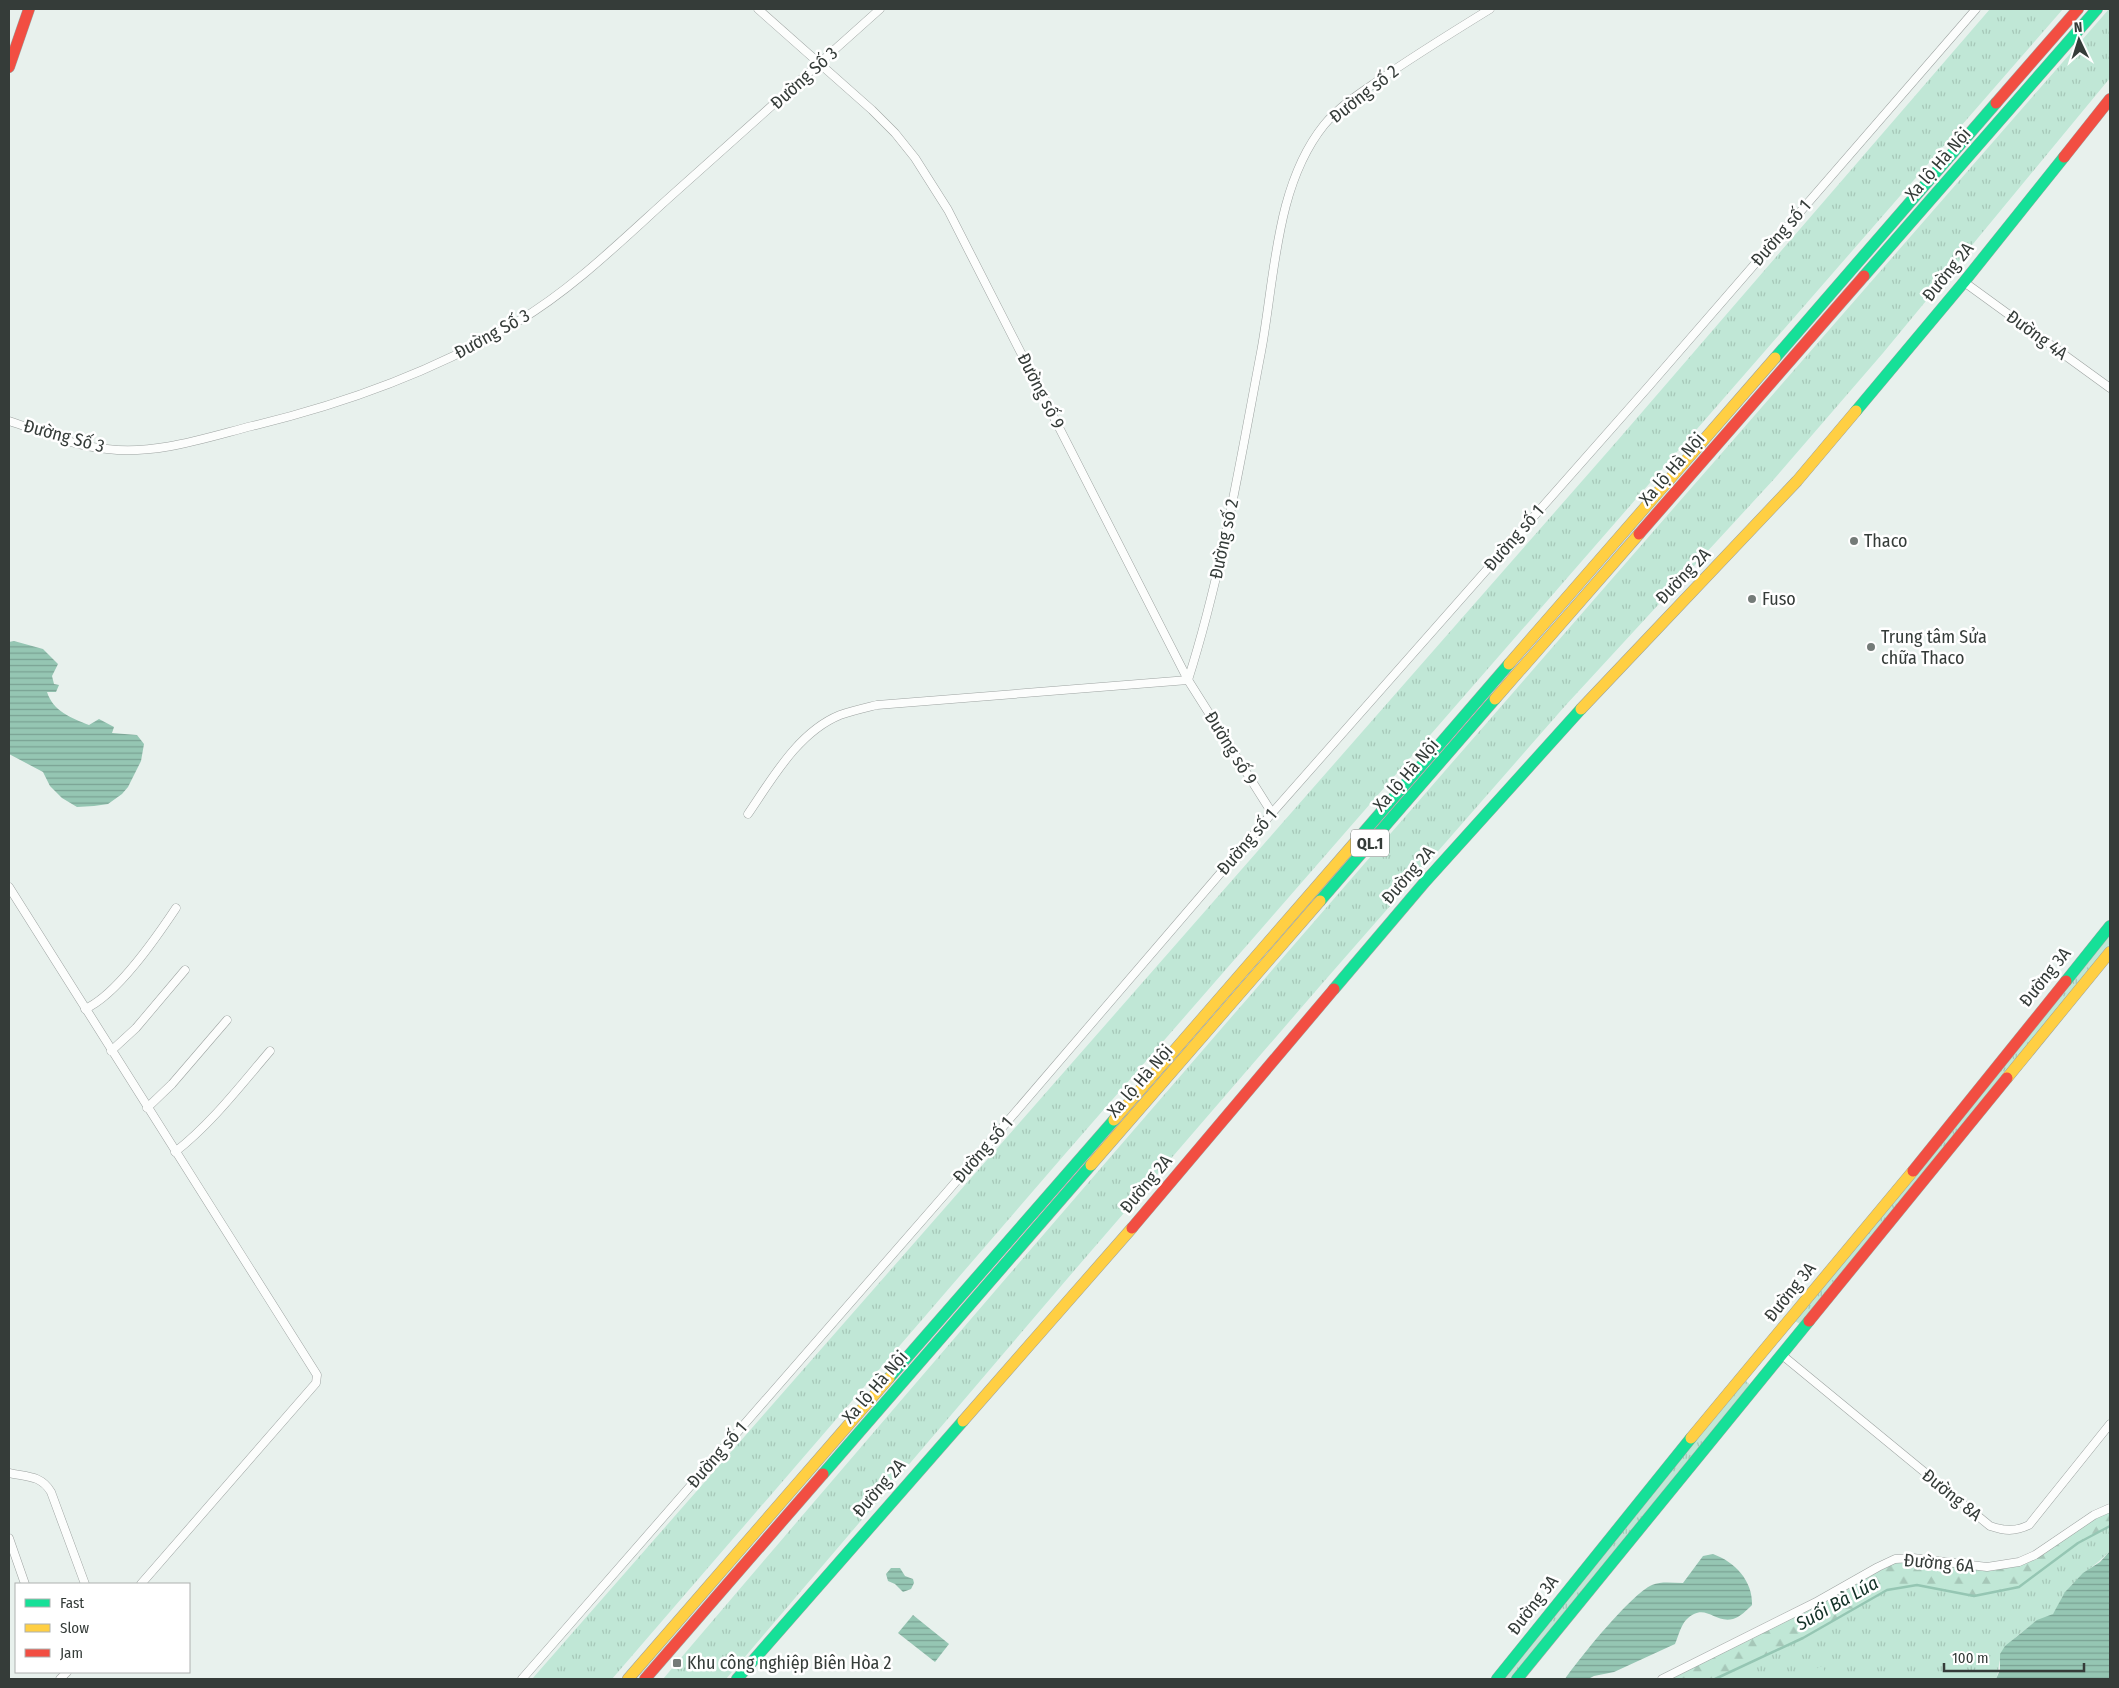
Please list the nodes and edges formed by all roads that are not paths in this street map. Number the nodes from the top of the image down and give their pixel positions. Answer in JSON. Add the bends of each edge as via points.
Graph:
{"nodes":[{"id":1,"x":29,"y":9,"type":"edge"},
{"id":2,"x":758,"y":9,"type":"edge"},
{"id":3,"x":880,"y":9,"type":"edge"},
{"id":4,"x":1490,"y":9,"type":"edge"},
{"id":5,"x":1976,"y":9,"type":"edge"},
{"id":6,"x":2078,"y":9,"type":"edge"},
{"id":7,"x":2097,"y":9,"type":"edge"},
{"id":8,"x":820,"y":64,"type":"junction"},
{"id":9,"x":9,"y":67,"type":"edge"},
{"id":10,"x":2110,"y":99,"type":"edge"},
{"id":11,"x":1964,"y":282,"type":"junction"},
{"id":12,"x":2110,"y":388,"type":"edge"},
{"id":13,"x":9,"y":421,"type":"edge"},
{"id":14,"x":1188,"y":680,"type":"junction"},
{"id":15,"x":1272,"y":813,"type":"junction"},
{"id":16,"x":748,"y":814,"type":"dead end"},
{"id":17,"x":9,"y":887,"type":"edge"},
{"id":18,"x":176,"y":908,"type":"dead end"},
{"id":19,"x":2110,"y":926,"type":"edge"},
{"id":20,"x":2110,"y":952,"type":"edge"},
{"id":21,"x":185,"y":970,"type":"dead end"},
{"id":22,"x":85,"y":1009,"type":"junction"},
{"id":23,"x":227,"y":1020,"type":"dead end"},
{"id":24,"x":111,"y":1051,"type":"junction"},
{"id":25,"x":270,"y":1051,"type":"dead end"},
{"id":26,"x":147,"y":1108,"type":"junction"},
{"id":27,"x":175,"y":1152,"type":"junction"},
{"id":28,"x":1769,"y":1345,"type":"junction"},
{"id":29,"x":1782,"y":1355,"type":"junction"},
{"id":30,"x":2110,"y":1424,"type":"edge"},
{"id":31,"x":9,"y":1473,"type":"edge"},
{"id":32,"x":2110,"y":1508,"type":"edge"},
{"id":33,"x":9,"y":1538,"type":"edge"},
{"id":34,"x":25,"y":1583,"type":"edge"},
{"id":35,"x":85,"y":1583,"type":"edge"},
{"id":36,"x":142,"y":1583,"type":"edge"},
{"id":37,"x":522,"y":1679,"type":"edge"},
{"id":38,"x":628,"y":1679,"type":"edge"},
{"id":39,"x":645,"y":1679,"type":"edge"},
{"id":40,"x":737,"y":1679,"type":"edge"},
{"id":41,"x":1497,"y":1679,"type":"edge"},
{"id":42,"x":1518,"y":1679,"type":"edge"},
{"id":43,"x":1662,"y":1679,"type":"edge"}],
"edges":[{"from":1,"to":9,"type":"main road"},
{"from":2,"to":8,"type":"street","name":"Đường số 9"},
{"from":3,"to":8,"type":"street","name":"Đường Số 3"},
{"from":4,"to":14,"type":"street","name":"Đường số 2","via":[[1350,101],[1324,125],[1296,171],[1281,225],[1230,516],[1202,637]]},
{"from":5,"to":15,"type":"street","name":"Đường số 1"},
{"from":6,"to":38,"type":"main road","name":"Xa lộ Hà Nội","number":"QL.1"},
{"from":7,"to":39,"type":"main road","name":"Xa lộ Hà Nội","number":"QL.1"},
{"from":8,"to":13,"type":"street","name":"Đường Số 3","via":[[567,288],[517,322],[464,351],[369,392],[274,421],[170,446],[106,449]]},
{"from":8,"to":14,"type":"street","name":"Đường số 9","via":[[895,133],[948,210]]},
{"from":10,"to":11,"type":"main road","name":"Đường 2A"},
{"from":11,"to":12,"type":"street","name":"Đường 4A"},
{"from":11,"to":40,"type":"main road","name":"Đường 2A","via":[[1797,481],[1591,698],[1424,883],[1149,1208]]},
{"from":14,"to":15,"type":"street","name":"Đường số 9"},
{"from":14,"to":16,"type":"street","via":[[877,705],[853,711],[817,729],[794,751]]},
{"from":15,"to":37,"type":"street","name":"Đường số 1"},
{"from":17,"to":22,"type":"street"},
{"from":18,"to":22,"type":"street","via":[[111,992]]},
{"from":19,"to":28,"type":"main road","name":"Đường 3A"},
{"from":20,"to":29,"type":"main road","name":"Đường 3A"},
{"from":21,"to":24,"type":"street","via":[[136,1028]]},
{"from":22,"to":24,"type":"street"},
{"from":23,"to":26,"type":"street"},
{"from":24,"to":26,"type":"street"},
{"from":25,"to":27,"type":"street","via":[[214,1116]]},
{"from":26,"to":27,"type":"street"},
{"from":27,"to":36,"type":"street","via":[[318,1380]]},
{"from":28,"to":29,"type":"main road"},
{"from":28,"to":41,"type":"main road","name":"Đường 3A","via":[[1643,1495]]},
{"from":29,"to":30,"type":"street","name":"Đường 8A","via":[[1990,1526],[2004,1531],[2017,1531],[2029,1525]]},
{"from":29,"to":42,"type":"main road","name":"Đường 3A"},
{"from":31,"to":35,"type":"street","via":[[46,1483]]},
{"from":32,"to":43,"type":"street","name":"Đường 6A","via":[[2019,1562],[1987,1567],[1913,1558],[1895,1559]]},
{"from":33,"to":34,"type":"street"}]}
